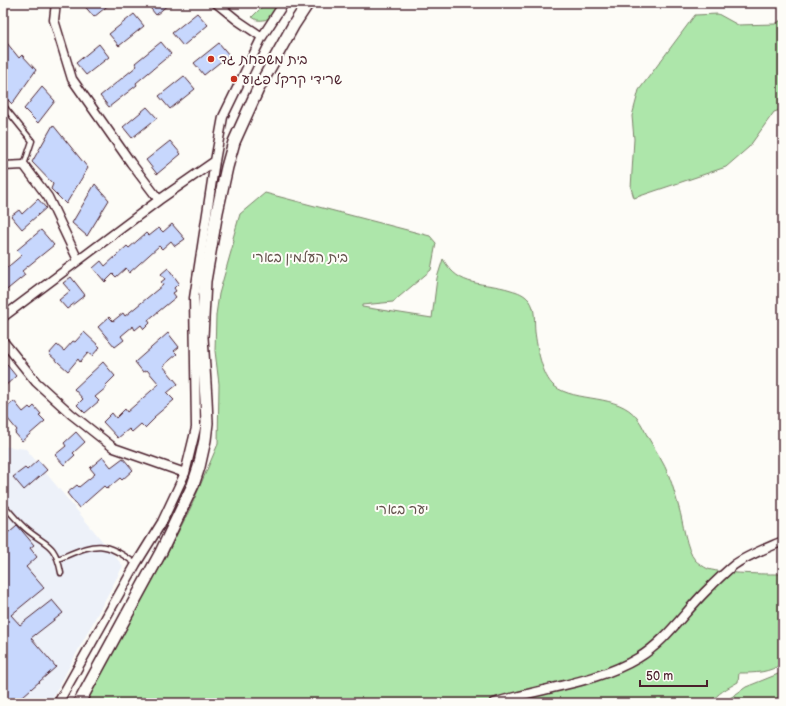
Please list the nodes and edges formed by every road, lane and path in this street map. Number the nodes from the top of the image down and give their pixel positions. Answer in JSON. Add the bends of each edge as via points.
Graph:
{"nodes":[{"id":1,"x":56,"y":3,"type":"edge"},
{"id":2,"x":216,"y":3,"type":"edge"},
{"id":3,"x":284,"y":3,"type":"edge"},
{"id":4,"x":308,"y":3,"type":"edge"},
{"id":5,"x":262,"y":37,"type":"junction"},
{"id":6,"x":3,"y":105,"type":"edge"},
{"id":7,"x":215,"y":161,"type":"junction"},
{"id":8,"x":24,"y":165,"type":"junction"},
{"id":9,"x":3,"y":166,"type":"edge"},
{"id":10,"x":159,"y":200,"type":"junction"},
{"id":11,"x":78,"y":260,"type":"junction"},
{"id":12,"x":3,"y":317,"type":"edge"},
{"id":13,"x":3,"y":340,"type":"edge"},
{"id":14,"x":185,"y":473,"type":"junction"},
{"id":15,"x":3,"y":504,"type":"edge"},
{"id":16,"x":783,"y":541,"type":"edge"},
{"id":17,"x":58,"y":559,"type":"junction"},
{"id":18,"x":136,"y":564,"type":"junction"},
{"id":19,"x":61,"y":573,"type":"dead end"},
{"id":20,"x":58,"y":703,"type":"edge"},
{"id":21,"x":79,"y":703,"type":"edge"},
{"id":22,"x":494,"y":703,"type":"edge"}],
"edges":[{"from":1,"to":10,"type":"street","via":[[54,20],[72,79]]},
{"from":2,"to":5,"type":"street"},
{"from":3,"to":5,"type":"street"},
{"from":4,"to":21,"type":"street","via":[[258,89],[234,142],[227,167],[205,281],[202,337],[207,423],[200,467],[161,552]]},
{"from":5,"to":7,"type":"street","via":[[223,117]]},
{"from":6,"to":8,"type":"lane","via":[[32,141]]},
{"from":7,"to":10,"type":"street"},
{"from":7,"to":14,"type":"street","via":[[194,298],[196,428]]},
{"from":8,"to":9,"type":"street"},
{"from":8,"to":11,"type":"street","via":[[48,197]]},
{"from":10,"to":11,"type":"street"},
{"from":11,"to":12,"type":"street"},
{"from":13,"to":14,"type":"street","via":[[36,382],[114,448]]},
{"from":14,"to":18,"type":"street","via":[[162,522]]},
{"from":15,"to":17,"type":"lane","via":[[25,528],[50,546]]},
{"from":16,"to":22,"type":"street","via":[[734,565],[705,592],[666,636],[639,658],[615,670]]},
{"from":17,"to":18,"type":"lane","via":[[82,549],[102,545],[122,553]]},
{"from":17,"to":19,"type":"lane"},
{"from":18,"to":20,"type":"street"}]}
